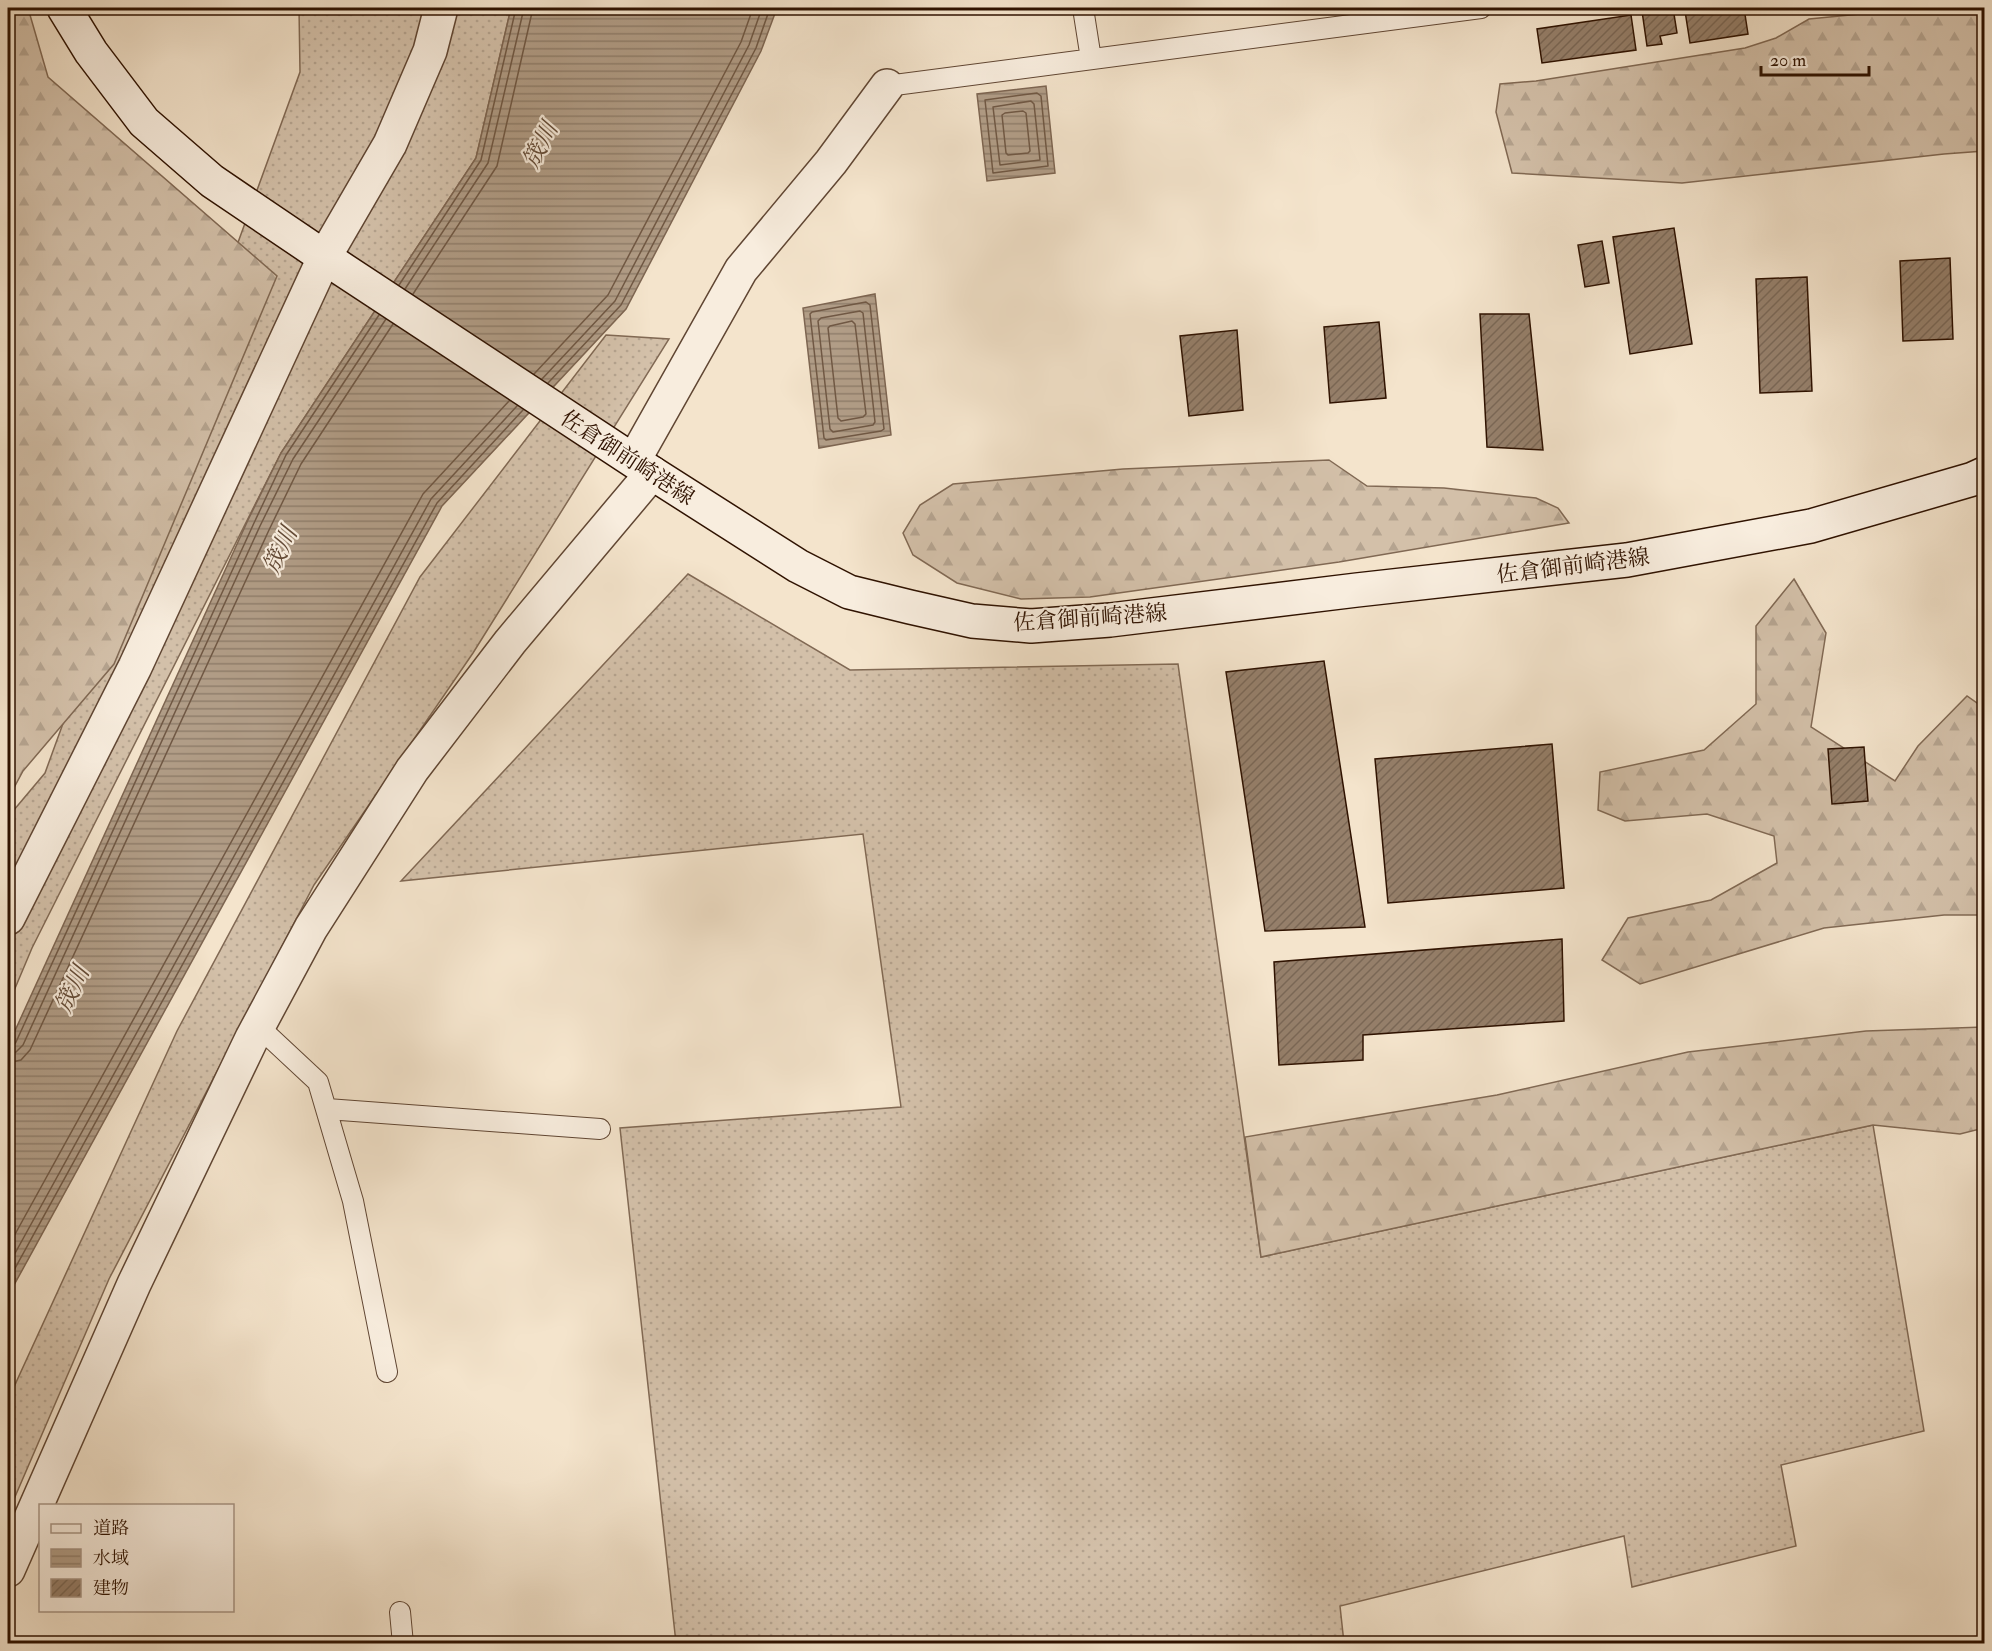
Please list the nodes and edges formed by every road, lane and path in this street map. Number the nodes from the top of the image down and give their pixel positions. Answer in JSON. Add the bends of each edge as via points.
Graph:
{"nodes":[{"id":1,"x":64,"y":8,"type":"edge"},
{"id":2,"x":441,"y":8,"type":"edge"},
{"id":3,"x":1083,"y":8,"type":"edge"},
{"id":4,"x":1481,"y":8,"type":"edge"},
{"id":5,"x":1405,"y":12,"type":"edge"},
{"id":6,"x":1092,"y":59,"type":"junction"},
{"id":7,"x":886,"y":86,"type":"joint"},
{"id":8,"x":331,"y":261,"type":"junction"},
{"id":9,"x":643,"y":466,"type":"junction"},
{"id":10,"x":1984,"y":474,"type":"edge"},
{"id":11,"x":8,"y":918,"type":"edge"},
{"id":12,"x":258,"y":1026,"type":"junction"},
{"id":13,"x":327,"y":1109,"type":"junction"},
{"id":14,"x":600,"y":1129,"type":"dead end"},
{"id":15,"x":387,"y":1372,"type":"dead end"},
{"id":16,"x":8,"y":1570,"type":"edge"},
{"id":17,"x":400,"y":1612,"type":"dead end"},
{"id":18,"x":403,"y":1644,"type":"edge"}],
"edges":[{"from":1,"to":8,"type":"street","name":"佐倉御前崎港線","via":[[91,52],[144,122],[212,181]]},
{"from":2,"to":8,"type":"street","via":[[430,51],[390,144]]},
{"from":3,"to":6,"type":"lane"},
{"from":4,"to":5,"type":"lane"},
{"from":5,"to":6,"type":"lane"},
{"from":6,"to":7,"type":"lane"},
{"from":7,"to":9,"type":"street","via":[[831,162],[741,270]]},
{"from":8,"to":9,"type":"street","name":"佐倉御前崎港線"},
{"from":8,"to":11,"type":"street","via":[[135,667]]},
{"from":9,"to":10,"type":"street","name":"佐倉御前崎港線","via":[[798,566],[849,592],[972,621],[1031,626],[1627,560],[1811,526]]},
{"from":9,"to":12,"type":"street","via":[[412,770],[311,928]]},
{"from":12,"to":13,"type":"lane","via":[[318,1082]]},
{"from":12,"to":16,"type":"street","via":[[134,1284]]},
{"from":13,"to":14,"type":"lane"},
{"from":13,"to":15,"type":"lane","via":[[353,1201]]},
{"from":17,"to":18,"type":"lane"}]}
